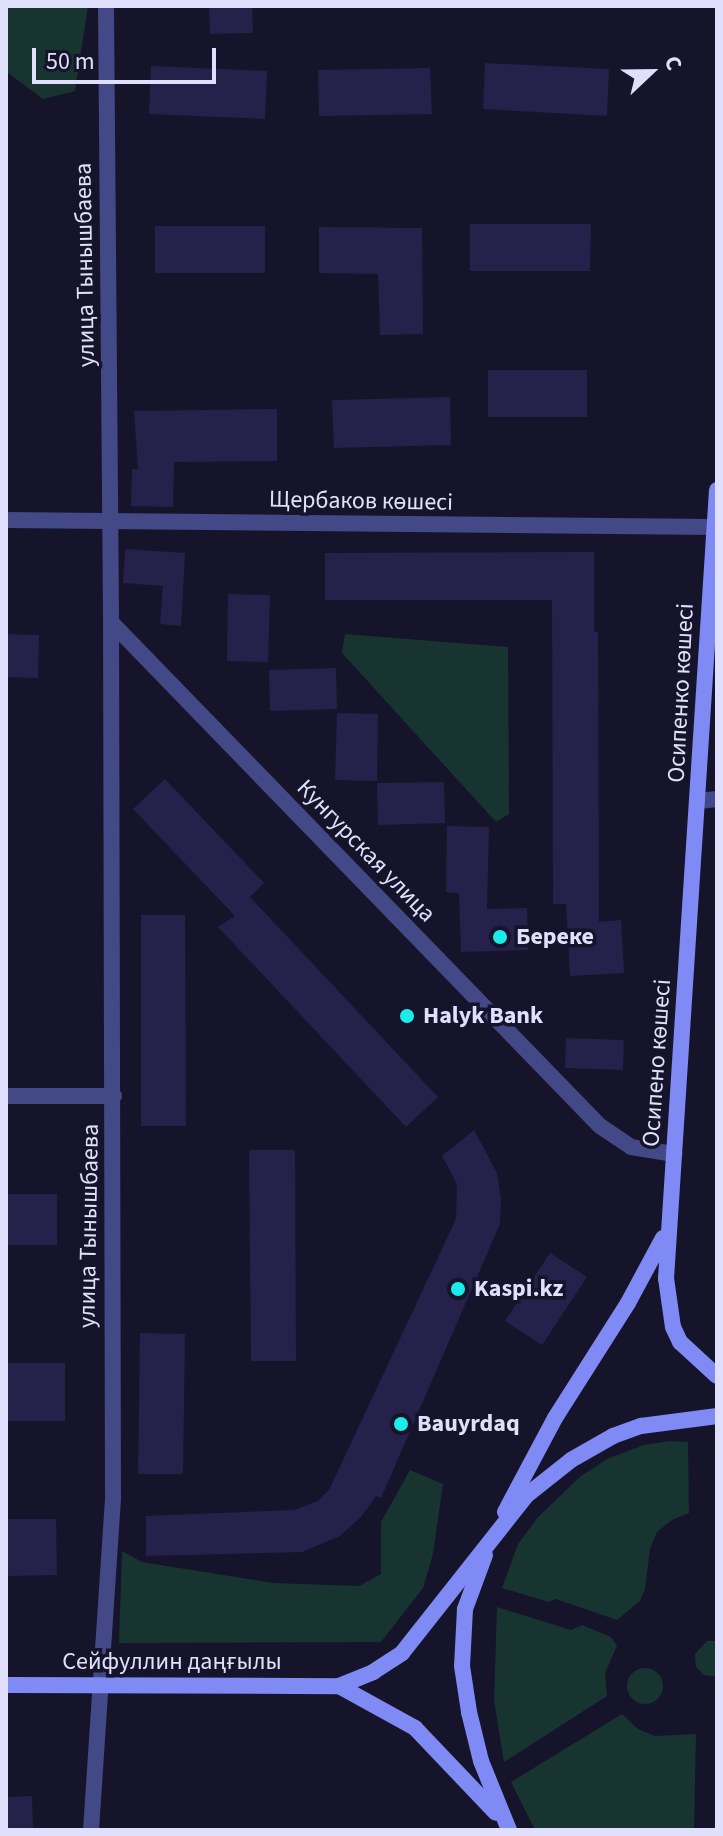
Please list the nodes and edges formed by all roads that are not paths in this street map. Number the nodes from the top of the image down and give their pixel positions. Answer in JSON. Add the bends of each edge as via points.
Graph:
{"nodes":[{"id":1,"x":106,"y":6,"type":"edge"},
{"id":2,"x":717,"y":490,"type":"edge"},
{"id":3,"x":6,"y":520,"type":"edge"},
{"id":4,"x":111,"y":523,"type":"junction"},
{"id":5,"x":715,"y":527,"type":"junction"},
{"id":6,"x":111,"y":622,"type":"junction"},
{"id":7,"x":717,"y":799,"type":"edge"},
{"id":8,"x":698,"y":801,"type":"junction"},
{"id":9,"x":693,"y":899,"type":"joint"},
{"id":10,"x":6,"y":1096,"type":"edge"},
{"id":11,"x":114,"y":1096,"type":"junction"},
{"id":12,"x":674,"y":1154,"type":"junction"},
{"id":13,"x":666,"y":1230,"type":"junction"},
{"id":14,"x":717,"y":1376,"type":"edge"},
{"id":15,"x":717,"y":1416,"type":"edge"},
{"id":16,"x":490,"y":1542,"type":"junction"},
{"id":17,"x":6,"y":1685,"type":"edge"},
{"id":18,"x":339,"y":1686,"type":"junction"},
{"id":19,"x":98,"y":1688,"type":"junction"},
{"id":20,"x":508,"y":1828,"type":"edge"},
{"id":21,"x":91,"y":1830,"type":"edge"}],
"edges":[{"from":1,"to":4,"type":"street","name":"улица Тынышбаева"},
{"from":2,"to":5,"type":"main road","name":"Осипенко көшесі"},
{"from":3,"to":4,"type":"street","name":"Щербаков көшесі"},
{"from":4,"to":5,"type":"street","name":"Щербаков көшесі"},
{"from":4,"to":6,"type":"street"},
{"from":5,"to":8,"type":"main road","name":"Осипенко көшесі"},
{"from":6,"to":11,"type":"street","name":"улица Тынышбаева"},
{"from":6,"to":12,"type":"street","name":"Кунгурская улица","via":[[600,1126],[631,1147]]},
{"from":7,"to":8,"type":"street"},
{"from":8,"to":9,"type":"main road","name":"Осипенко көшесі"},
{"from":9,"to":12,"type":"main road","name":"Осипено көшесі"},
{"from":10,"to":11,"type":"street"},
{"from":11,"to":19,"type":"street","name":"улица Тынышбаева","via":[[113,1496]]},
{"from":12,"to":13,"type":"main road","name":"Осипено көшесі"},
{"from":13,"to":14,"type":"main road","name":"Осипено көшесі","via":[[673,1327],[691,1356]]},
{"from":13,"to":16,"type":"main road","via":[[628,1303],[555,1418]]},
{"from":15,"to":16,"type":"main road","via":[[670,1420],[613,1436],[527,1495]]},
{"from":16,"to":18,"type":"main road","name":"Сейфуллин даңғылы","via":[[402,1653]]},
{"from":16,"to":20,"type":"main road","via":[[465,1609],[462,1666],[481,1761]]},
{"from":17,"to":19,"type":"main road","name":"Сейфуллин даңғылы"},
{"from":18,"to":19,"type":"main road","name":"Сейфуллин даңғылы"},
{"from":18,"to":20,"type":"main road","name":"Сейфуллин даңғылы","via":[[415,1728]]},
{"from":19,"to":21,"type":"street","name":"улица Тынышбаева"}]}
